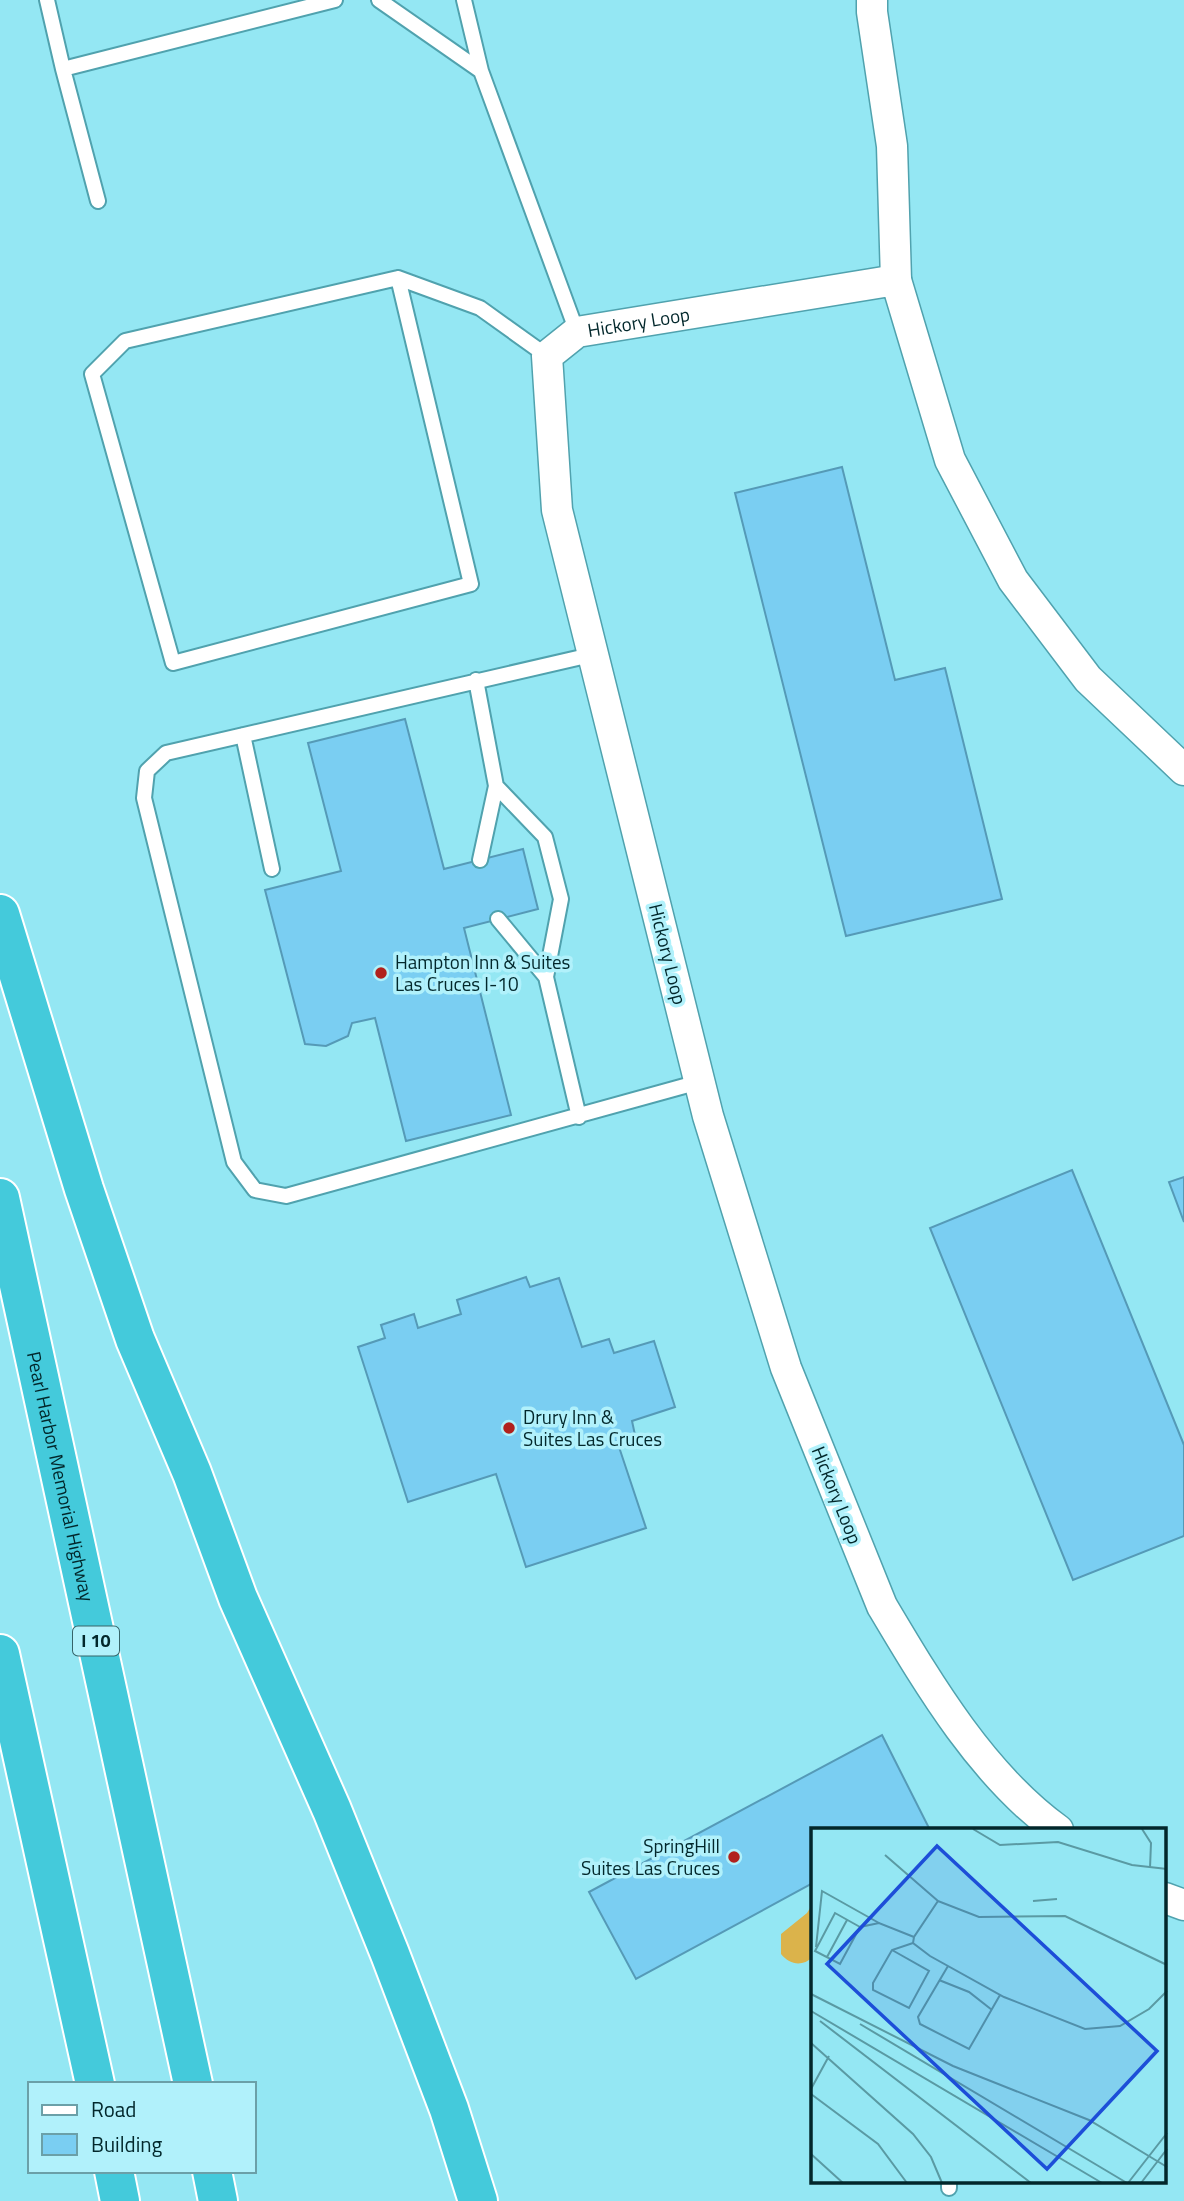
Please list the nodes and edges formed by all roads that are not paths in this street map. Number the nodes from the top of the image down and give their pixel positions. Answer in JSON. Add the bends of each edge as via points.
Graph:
{"nodes":[{"id":1,"x":47,"y":0,"type":"edge"},
{"id":2,"x":335,"y":0,"type":"edge"},
{"id":3,"x":379,"y":0,"type":"edge"},
{"id":4,"x":464,"y":0,"type":"edge"},
{"id":5,"x":872,"y":0,"type":"edge"},
{"id":6,"x":64,"y":69,"type":"junction"},
{"id":7,"x":481,"y":71,"type":"junction"},
{"id":8,"x":98,"y":201,"type":"dead end"},
{"id":9,"x":398,"y":278,"type":"junction"},
{"id":10,"x":896,"y":280,"type":"junction"},
{"id":11,"x":577,"y":332,"type":"junction"},
{"id":12,"x":547,"y":356,"type":"junction"},
{"id":13,"x":595,"y":654,"type":"junction"},
{"id":14,"x":476,"y":680,"type":"junction"},
{"id":15,"x":243,"y":736,"type":"junction"},
{"id":16,"x":1184,"y":770,"type":"edge"},
{"id":17,"x":496,"y":786,"type":"junction"},
{"id":18,"x":480,"y":860,"type":"dead end"},
{"id":19,"x":272,"y":869,"type":"dead end"},
{"id":20,"x":0,"y":914,"type":"edge"},
{"id":21,"x":498,"y":919,"type":"dead end"},
{"id":22,"x":546,"y":977,"type":"junction"},
{"id":23,"x":699,"y":1082,"type":"junction"},
{"id":24,"x":579,"y":1117,"type":"junction"},
{"id":25,"x":0,"y":1198,"type":"edge"},
{"id":26,"x":0,"y":1654,"type":"edge"},
{"id":27,"x":1055,"y":1828,"type":"edge"},
{"id":28,"x":1166,"y":1898,"type":"edge"},
{"id":29,"x":1184,"y":1905,"type":"edge"},
{"id":30,"x":95,"y":2082,"type":"edge"},
{"id":31,"x":193,"y":2082,"type":"edge"},
{"id":32,"x":114,"y":2173,"type":"edge"},
{"id":33,"x":212,"y":2173,"type":"edge"},
{"id":34,"x":120,"y":2201,"type":"edge"},
{"id":35,"x":218,"y":2201,"type":"edge"},
{"id":36,"x":478,"y":2201,"type":"edge"}],
"edges":[{"from":1,"to":6,"type":"lane"},
{"from":2,"to":6,"type":"lane"},
{"from":3,"to":7,"type":"lane"},
{"from":4,"to":7,"type":"lane"},
{"from":5,"to":10,"type":"street","via":[[892,146]]},
{"from":6,"to":8,"type":"lane"},
{"from":7,"to":11,"type":"lane"},
{"from":9,"to":9,"type":"lane","via":[[125,341],[92,374],[173,663],[471,584]]},
{"from":9,"to":12,"type":"lane","via":[[480,309]]},
{"from":10,"to":11,"type":"street","name":"Hickory Loop"},
{"from":10,"to":16,"type":"street","via":[[950,460],[1013,580],[1088,679]]},
{"from":11,"to":12,"type":"street","name":"Hickory Loop"},
{"from":12,"to":13,"type":"street","name":"Hickory Loop","via":[[557,510]]},
{"from":13,"to":14,"type":"lane"},
{"from":13,"to":23,"type":"street","name":"Hickory Loop"},
{"from":14,"to":15,"type":"lane"},
{"from":14,"to":17,"type":"lane"},
{"from":15,"to":19,"type":"lane"},
{"from":15,"to":24,"type":"lane","via":[[166,752],[147,771],[144,798],[234,1162],[255,1190],[286,1196]]},
{"from":17,"to":18,"type":"lane"},
{"from":17,"to":22,"type":"lane","via":[[545,836],[561,899]]},
{"from":20,"to":36,"type":"highway","via":[[135,1339],[192,1474],[237,1598],[390,1954],[449,2109]]},
{"from":21,"to":22,"type":"lane"},
{"from":22,"to":24,"type":"lane"},
{"from":23,"to":24,"type":"lane"},
{"from":23,"to":27,"type":"street","name":"Hickory Loop","via":[[786,1368],[882,1606],[941,1705],[1031,1811]]},
{"from":25,"to":31,"type":"highway","name":"Pearl Harbor Memorial Highway","number":"I 10"},
{"from":26,"to":30,"type":"highway"},
{"from":28,"to":29,"type":"street"},
{"from":32,"to":34,"type":"highway"},
{"from":33,"to":35,"type":"highway"}]}
